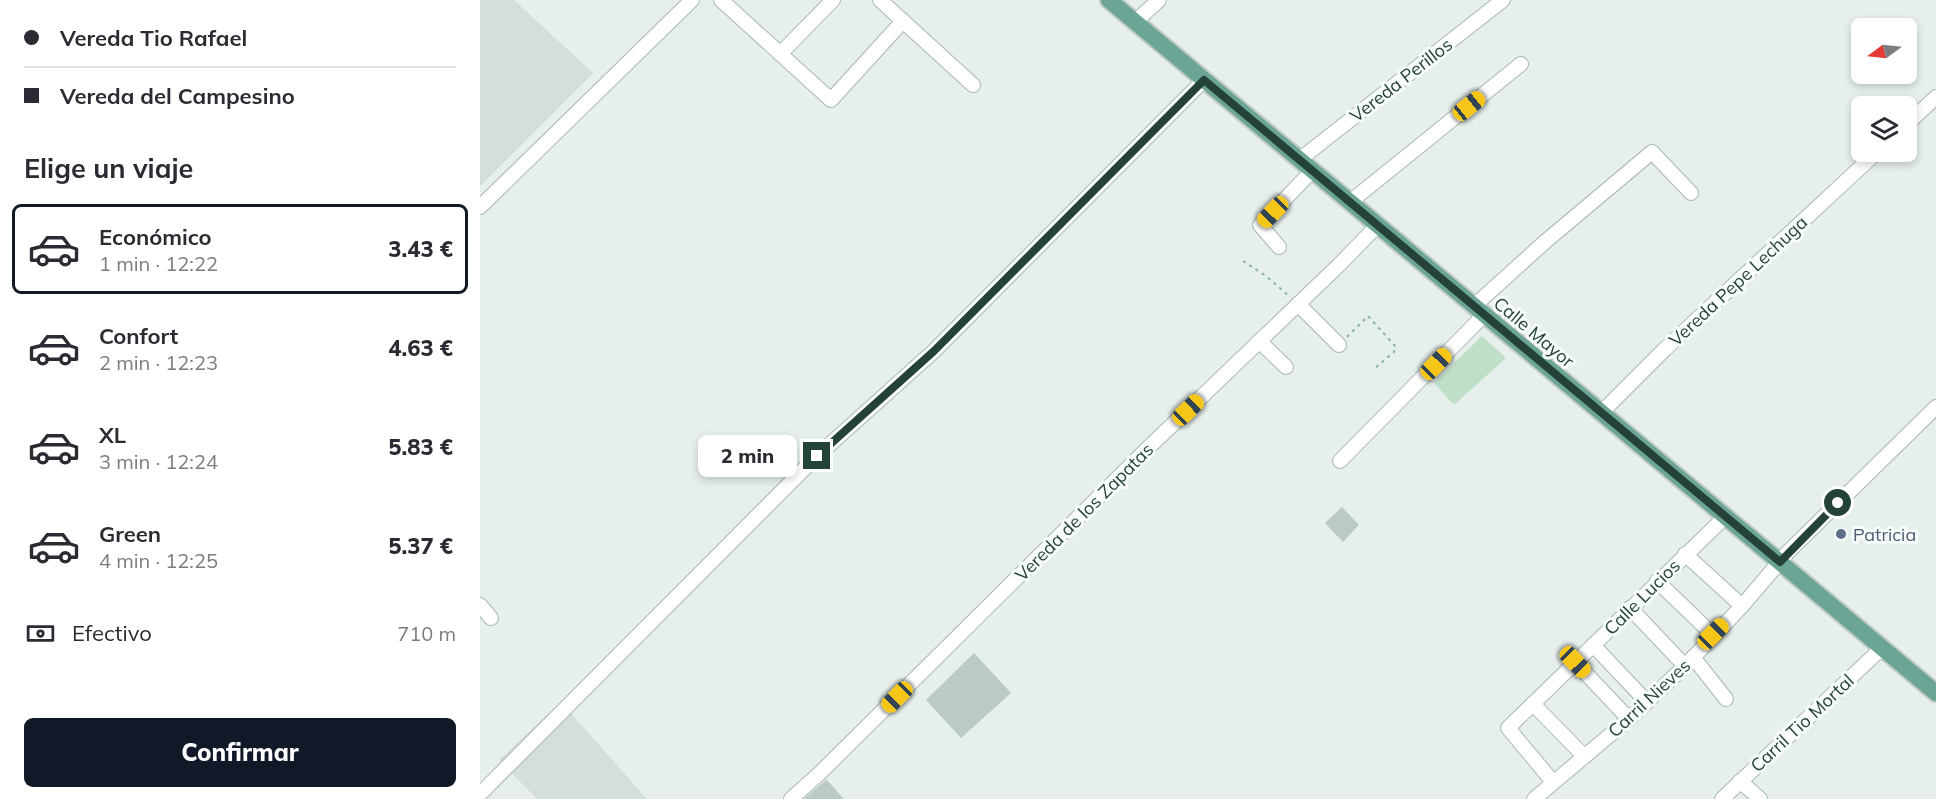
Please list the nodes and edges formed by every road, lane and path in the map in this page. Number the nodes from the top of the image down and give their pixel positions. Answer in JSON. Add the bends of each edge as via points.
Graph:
{"nodes":[{"id":1,"x":692,"y":0,"type":"edge"},
{"id":2,"x":721,"y":0,"type":"edge"},
{"id":3,"x":833,"y":0,"type":"edge"},
{"id":4,"x":880,"y":0,"type":"edge"},
{"id":5,"x":1108,"y":0,"type":"edge"},
{"id":6,"x":1159,"y":0,"type":"edge"},
{"id":7,"x":1503,"y":0,"type":"edge"},
{"id":8,"x":903,"y":21,"type":"junction"},
{"id":9,"x":1135,"y":22,"type":"junction"},
{"id":10,"x":780,"y":54,"type":"junction"},
{"id":11,"x":1521,"y":64,"type":"dead end"},
{"id":12,"x":1204,"y":80,"type":"junction"},
{"id":13,"x":973,"y":85,"type":"dead end"},
{"id":14,"x":1936,"y":97,"type":"edge"},
{"id":15,"x":1917,"y":114,"type":"edge"},
{"id":16,"x":1299,"y":160,"type":"junction"},
{"id":17,"x":1866,"y":162,"type":"edge"},
{"id":18,"x":1312,"y":171,"type":"junction"},
{"id":19,"x":1691,"y":193,"type":"dead end"},
{"id":20,"x":1350,"y":202,"type":"junction"},
{"id":21,"x":480,"y":207,"type":"edge"},
{"id":22,"x":1377,"y":226,"type":"junction"},
{"id":23,"x":1279,"y":247,"type":"dead end"},
{"id":24,"x":1243,"y":261,"type":"dead end"},
{"id":25,"x":1298,"y":304,"type":"junction"},
{"id":26,"x":1479,"y":311,"type":"junction"},
{"id":27,"x":1259,"y":341,"type":"junction"},
{"id":28,"x":1339,"y":345,"type":"joint"},
{"id":29,"x":1286,"y":367,"type":"dead end"},
{"id":30,"x":1375,"y":368,"type":"dead end"},
{"id":31,"x":1936,"y":407,"type":"edge"},
{"id":32,"x":1601,"y":413,"type":"junction"},
{"id":33,"x":1340,"y":461,"type":"dead end"},
{"id":34,"x":1725,"y":517,"type":"junction"},
{"id":35,"x":1685,"y":554,"type":"junction"},
{"id":36,"x":1780,"y":562,"type":"junction"},
{"id":37,"x":1657,"y":581,"type":"junction"},
{"id":38,"x":480,"y":605,"type":"edge"},
{"id":39,"x":1742,"y":606,"type":"junction"},
{"id":40,"x":1630,"y":608,"type":"junction"},
{"id":41,"x":491,"y":618,"type":"dead end"},
{"id":42,"x":1713,"y":634,"type":"junction"},
{"id":43,"x":1593,"y":645,"type":"junction"},
{"id":44,"x":1882,"y":648,"type":"junction"},
{"id":45,"x":1689,"y":661,"type":"junction"},
{"id":46,"x":1575,"y":662,"type":"junction"},
{"id":47,"x":1936,"y":693,"type":"edge"},
{"id":48,"x":1726,"y":699,"type":"dead end"},
{"id":49,"x":1647,"y":702,"type":"junction"},
{"id":50,"x":1533,"y":704,"type":"junction"},
{"id":51,"x":1629,"y":719,"type":"junction"},
{"id":52,"x":1584,"y":756,"type":"junction"},
{"id":53,"x":1740,"y":781,"type":"junction"},
{"id":54,"x":1553,"y":782,"type":"junction"},
{"id":55,"x":480,"y":794,"type":"edge"},
{"id":56,"x":791,"y":799,"type":"edge"},
{"id":57,"x":1534,"y":799,"type":"edge"},
{"id":58,"x":1722,"y":799,"type":"edge"},
{"id":59,"x":1760,"y":799,"type":"edge"}],
"edges":[{"from":1,"to":21,"type":"street"},
{"from":2,"to":10,"type":"street"},
{"from":3,"to":10,"type":"street"},
{"from":4,"to":8,"type":"street"},
{"from":5,"to":9,"type":"main road","name":"Calle Mayor"},
{"from":6,"to":9,"type":"street"},
{"from":7,"to":16,"type":"street","name":"Vereda Perillos"},
{"from":8,"to":10,"type":"street","via":[[831,100]]},
{"from":8,"to":13,"type":"street"},
{"from":9,"to":12,"type":"main road","name":"Calle Mayor"},
{"from":11,"to":20,"type":"street"},
{"from":12,"to":16,"type":"main road","name":"Calle Mayor"},
{"from":12,"to":55,"type":"street","via":[[934,351],[817,456]]},
{"from":14,"to":15,"type":"street"},
{"from":16,"to":18,"type":"main road","name":"Calle Mayor"},
{"from":17,"to":32,"type":"street","name":"Vereda Pepe Lechuga"},
{"from":18,"to":20,"type":"main road","name":"Calle Mayor"},
{"from":18,"to":23,"type":"street","via":[[1260,225]]},
{"from":19,"to":26,"type":"street","via":[[1652,152],[1546,240]]},
{"from":20,"to":22,"type":"main road","name":"Calle Mayor"},
{"from":22,"to":25,"type":"street","name":"Vereda de los Zapatas"},
{"from":22,"to":26,"type":"main road","name":"Calle Mayor"},
{"from":24,"to":25,"type":"path"},
{"from":25,"to":27,"type":"street","name":"Vereda de los Zapatas"},
{"from":25,"to":28,"type":"street"},
{"from":26,"to":32,"type":"main road","name":"Calle Mayor"},
{"from":26,"to":33,"type":"street"},
{"from":27,"to":29,"type":"street"},
{"from":27,"to":56,"type":"street","name":"Vereda de los Zapatas"},
{"from":28,"to":30,"type":"path","via":[[1368,316],[1396,347]]},
{"from":31,"to":36,"type":"street","name":"Carril Nieves"},
{"from":32,"to":34,"type":"main road","name":"Calle Mayor"},
{"from":34,"to":35,"type":"street","name":"Calle Lucios"},
{"from":34,"to":36,"type":"main road","name":"Calle Mayor"},
{"from":35,"to":37,"type":"street","name":"Calle Lucios"},
{"from":35,"to":39,"type":"street"},
{"from":36,"to":39,"type":"street","name":"Carril Nieves"},
{"from":36,"to":44,"type":"main road","name":"Calle Mayor"},
{"from":37,"to":40,"type":"street","name":"Calle Lucios"},
{"from":37,"to":42,"type":"street"},
{"from":38,"to":41,"type":"street"},
{"from":39,"to":42,"type":"street","name":"Carril Nieves"},
{"from":40,"to":43,"type":"street","name":"Calle Lucios"},
{"from":40,"to":45,"type":"street"},
{"from":42,"to":45,"type":"street","name":"Carril Nieves"},
{"from":43,"to":46,"type":"street","name":"Calle Lucios"},
{"from":43,"to":49,"type":"street"},
{"from":44,"to":47,"type":"main road","name":"Calle Mayor"},
{"from":44,"to":53,"type":"street","name":"Carril Tio Mortal"},
{"from":45,"to":48,"type":"street"},
{"from":45,"to":49,"type":"street","name":"Carril Nieves"},
{"from":46,"to":50,"type":"street","name":"Calle Lucios"},
{"from":46,"to":51,"type":"street"},
{"from":49,"to":51,"type":"street","name":"Carril Nieves"},
{"from":50,"to":52,"type":"street"},
{"from":50,"to":54,"type":"street","name":"Calle Lucios","via":[[1508,728]]},
{"from":51,"to":52,"type":"street","name":"Carril Nieves"},
{"from":52,"to":54,"type":"street","name":"Carril Nieves"},
{"from":53,"to":58,"type":"street","name":"Carril Tio Mortal"},
{"from":53,"to":59,"type":"street"},
{"from":54,"to":57,"type":"street","name":"Carril Nieves"}]}
